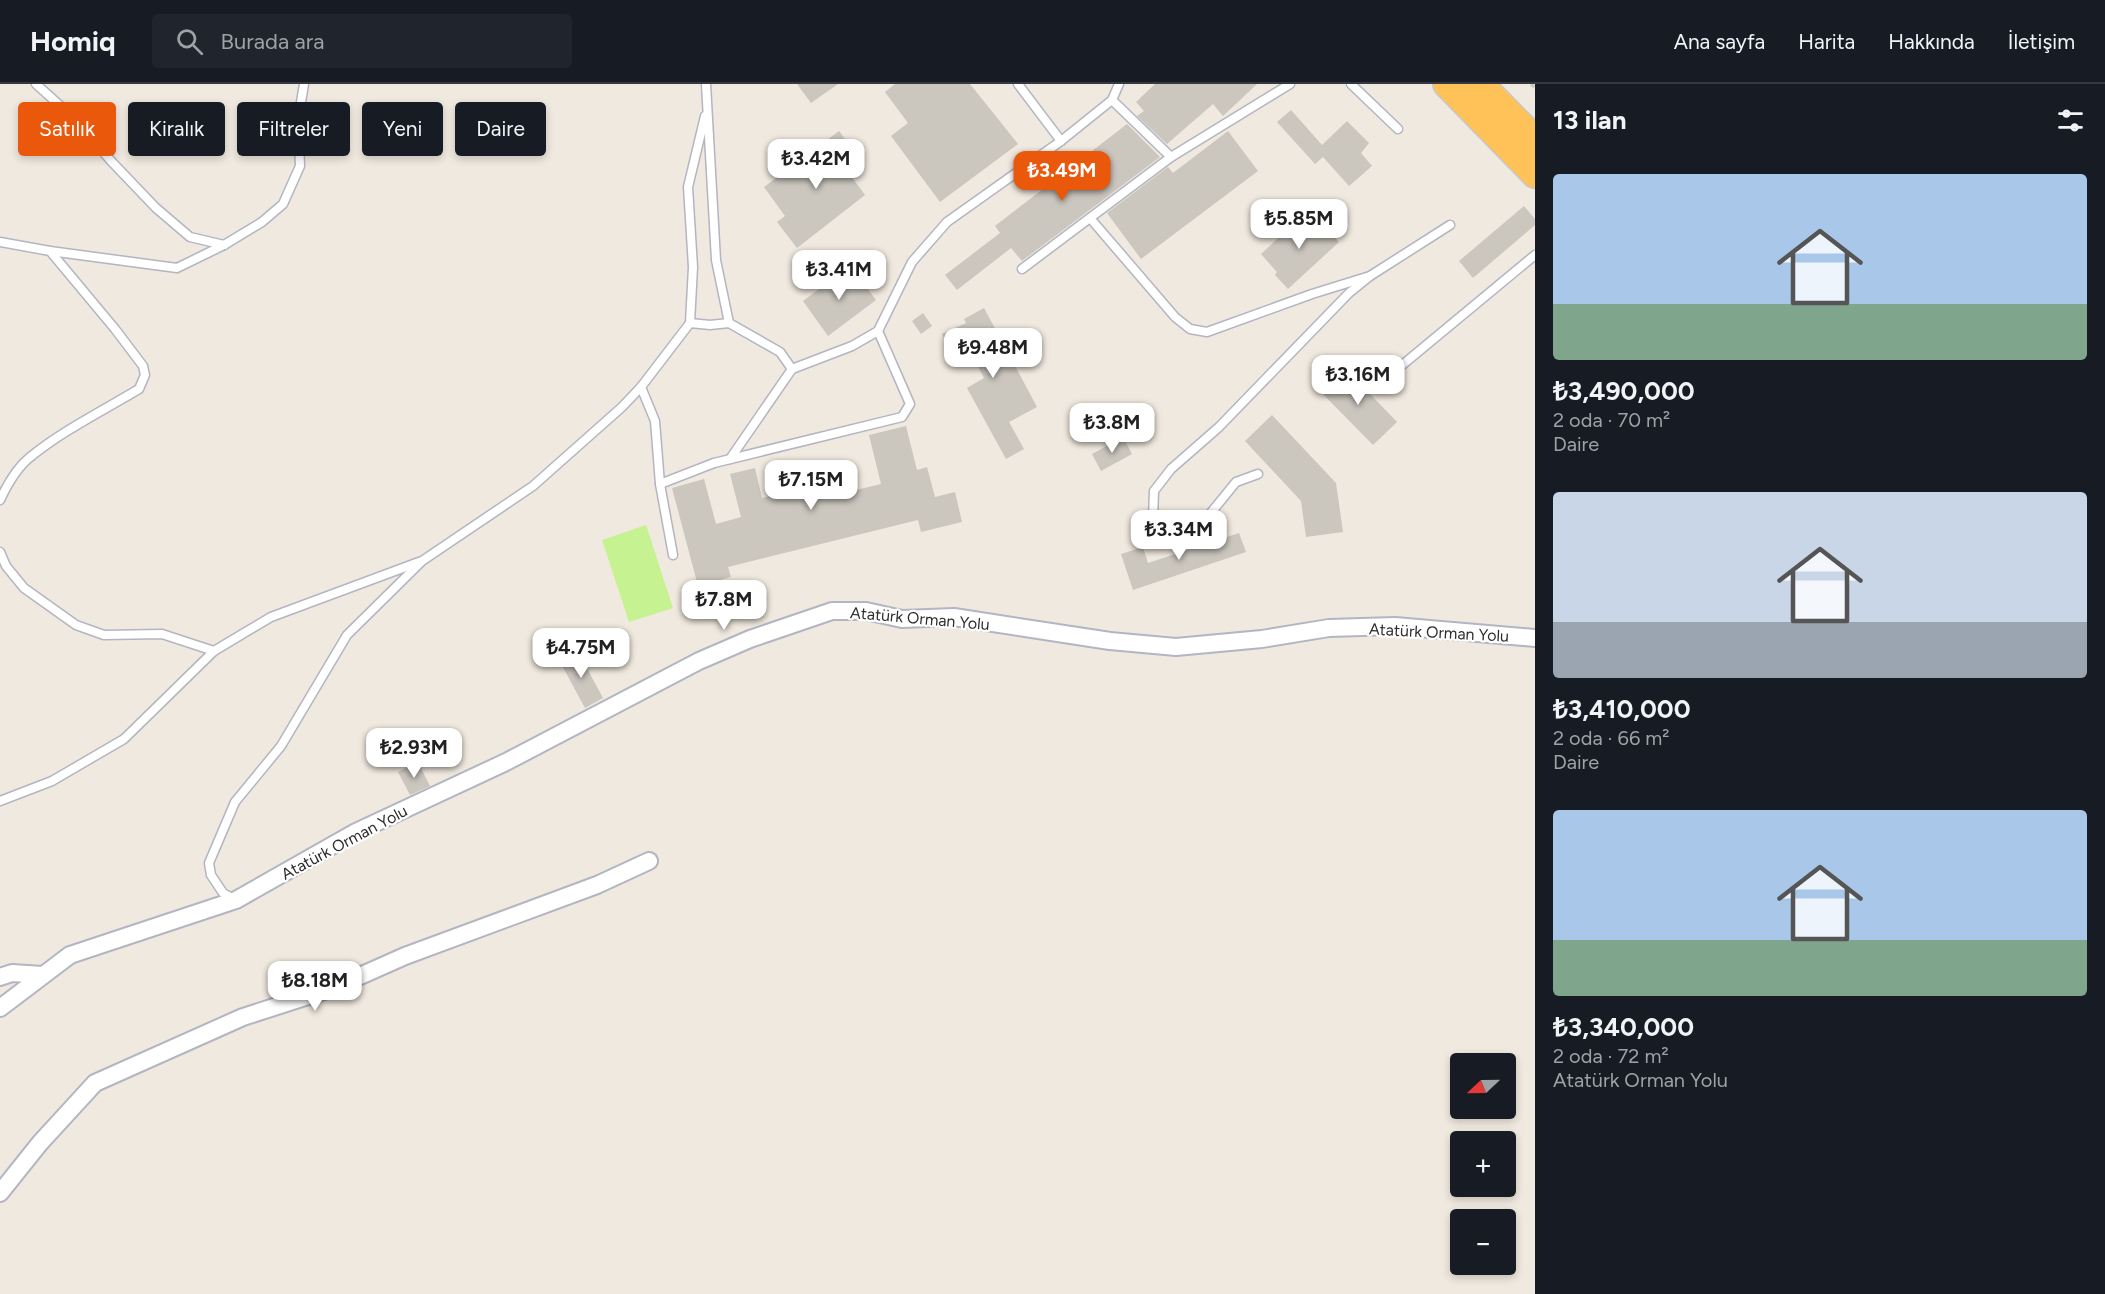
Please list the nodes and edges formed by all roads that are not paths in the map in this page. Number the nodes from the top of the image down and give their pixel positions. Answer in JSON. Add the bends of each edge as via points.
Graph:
{"nodes":[{"id":1,"x":36,"y":84,"type":"edge"},
{"id":2,"x":304,"y":84,"type":"edge"},
{"id":3,"x":706,"y":84,"type":"edge"},
{"id":4,"x":1018,"y":84,"type":"edge"},
{"id":5,"x":1119,"y":84,"type":"edge"},
{"id":6,"x":1290,"y":84,"type":"edge"},
{"id":7,"x":1351,"y":84,"type":"edge"},
{"id":8,"x":1447,"y":84,"type":"edge"},
{"id":9,"x":1479,"y":84,"type":"edge"},
{"id":10,"x":1112,"y":100,"type":"junction"},
{"id":11,"x":707,"y":106,"type":"junction"},
{"id":12,"x":1398,"y":129,"type":"dead end"},
{"id":13,"x":1535,"y":140,"type":"edge"},
{"id":14,"x":1061,"y":141,"type":"junction"},
{"id":15,"x":1171,"y":157,"type":"junction"},
{"id":16,"x":1535,"y":174,"type":"edge"},
{"id":17,"x":1090,"y":218,"type":"junction"},
{"id":18,"x":1450,"y":225,"type":"dead end"},
{"id":19,"x":0,"y":242,"type":"edge"},
{"id":20,"x":224,"y":245,"type":"junction"},
{"id":21,"x":50,"y":251,"type":"junction"},
{"id":22,"x":1535,"y":255,"type":"edge"},
{"id":23,"x":1022,"y":269,"type":"dead end"},
{"id":24,"x":1370,"y":276,"type":"junction"},
{"id":25,"x":690,"y":323,"type":"junction"},
{"id":26,"x":729,"y":323,"type":"junction"},
{"id":27,"x":878,"y":331,"type":"junction"},
{"id":28,"x":792,"y":369,"type":"junction"},
{"id":29,"x":1395,"y":371,"type":"dead end"},
{"id":30,"x":641,"y":387,"type":"junction"},
{"id":31,"x":730,"y":459,"type":"junction"},
{"id":32,"x":1258,"y":474,"type":"dead end"},
{"id":33,"x":660,"y":484,"type":"junction"},
{"id":34,"x":0,"y":500,"type":"edge"},
{"id":35,"x":0,"y":552,"type":"edge"},
{"id":36,"x":674,"y":555,"type":"dead end"},
{"id":37,"x":422,"y":561,"type":"junction"},
{"id":38,"x":1535,"y":638,"type":"edge"},
{"id":39,"x":214,"y":651,"type":"junction"},
{"id":40,"x":0,"y":801,"type":"edge"},
{"id":41,"x":649,"y":861,"type":"dead end"},
{"id":42,"x":236,"y":900,"type":"junction"},
{"id":43,"x":43,"y":975,"type":"junction"},
{"id":44,"x":0,"y":977,"type":"edge"},
{"id":45,"x":0,"y":1008,"type":"edge"},
{"id":46,"x":0,"y":1193,"type":"edge"}],
"edges":[{"from":1,"to":20,"type":"lane","via":[[76,120],[156,208],[190,237]]},
{"from":2,"to":20,"type":"lane","via":[[298,120],[300,166],[284,204]]},
{"from":3,"to":11,"type":"lane"},
{"from":4,"to":14,"type":"lane"},
{"from":5,"to":10,"type":"lane"},
{"from":6,"to":15,"type":"lane"},
{"from":7,"to":12,"type":"lane"},
{"from":8,"to":16,"type":"highway"},
{"from":9,"to":13,"type":"highway"},
{"from":10,"to":14,"type":"lane"},
{"from":10,"to":15,"type":"lane"},
{"from":11,"to":25,"type":"lane","via":[[688,187],[693,267]]},
{"from":11,"to":26,"type":"lane","via":[[716,260]]},
{"from":14,"to":27,"type":"lane","via":[[947,222],[912,262]]},
{"from":15,"to":17,"type":"lane"},
{"from":17,"to":23,"type":"lane"},
{"from":17,"to":24,"type":"lane","via":[[1175,317],[1190,329],[1207,332]]},
{"from":18,"to":24,"type":"lane"},
{"from":19,"to":21,"type":"lane"},
{"from":20,"to":21,"type":"lane","via":[[177,268]]},
{"from":21,"to":34,"type":"lane","via":[[115,329],[143,366],[145,375],[139,389],[27,459]]},
{"from":22,"to":29,"type":"lane"},
{"from":24,"to":32,"type":"lane","via":[[1219,427],[1171,468],[1154,491],[1153,519],[1159,533],[1184,538],[1201,525],[1236,482]]},
{"from":25,"to":26,"type":"lane"},
{"from":25,"to":30,"type":"lane"},
{"from":26,"to":28,"type":"lane","via":[[780,352]]},
{"from":27,"to":28,"type":"lane","via":[[852,346]]},
{"from":27,"to":31,"type":"lane","via":[[910,404],[902,417]]},
{"from":28,"to":31,"type":"lane"},
{"from":30,"to":33,"type":"lane","via":[[655,421]]},
{"from":30,"to":37,"type":"lane","via":[[533,486]]},
{"from":31,"to":33,"type":"lane"},
{"from":33,"to":36,"type":"lane"},
{"from":35,"to":39,"type":"lane","via":[[24,588],[76,625],[104,635],[162,634]]},
{"from":37,"to":39,"type":"lane","via":[[271,617]]},
{"from":37,"to":42,"type":"lane","via":[[347,635],[282,746],[235,802],[209,863],[210,875],[223,893]]},
{"from":38,"to":42,"type":"street","name":"Atatürk Orman Yolu","via":[[1395,626],[1329,628],[1176,647],[954,617],[902,619],[866,611],[832,611],[699,661],[506,762],[356,832]]},
{"from":39,"to":40,"type":"lane","via":[[124,739],[52,781]]},
{"from":41,"to":46,"type":"street","via":[[333,988],[243,1017],[94,1083]]},
{"from":42,"to":43,"type":"street","name":"Atatürk Orman Yolu","via":[[70,955]]},
{"from":43,"to":44,"type":"street","via":[[12,973]]},
{"from":43,"to":45,"type":"street","name":"Atatürk Orman Yolu"}]}
